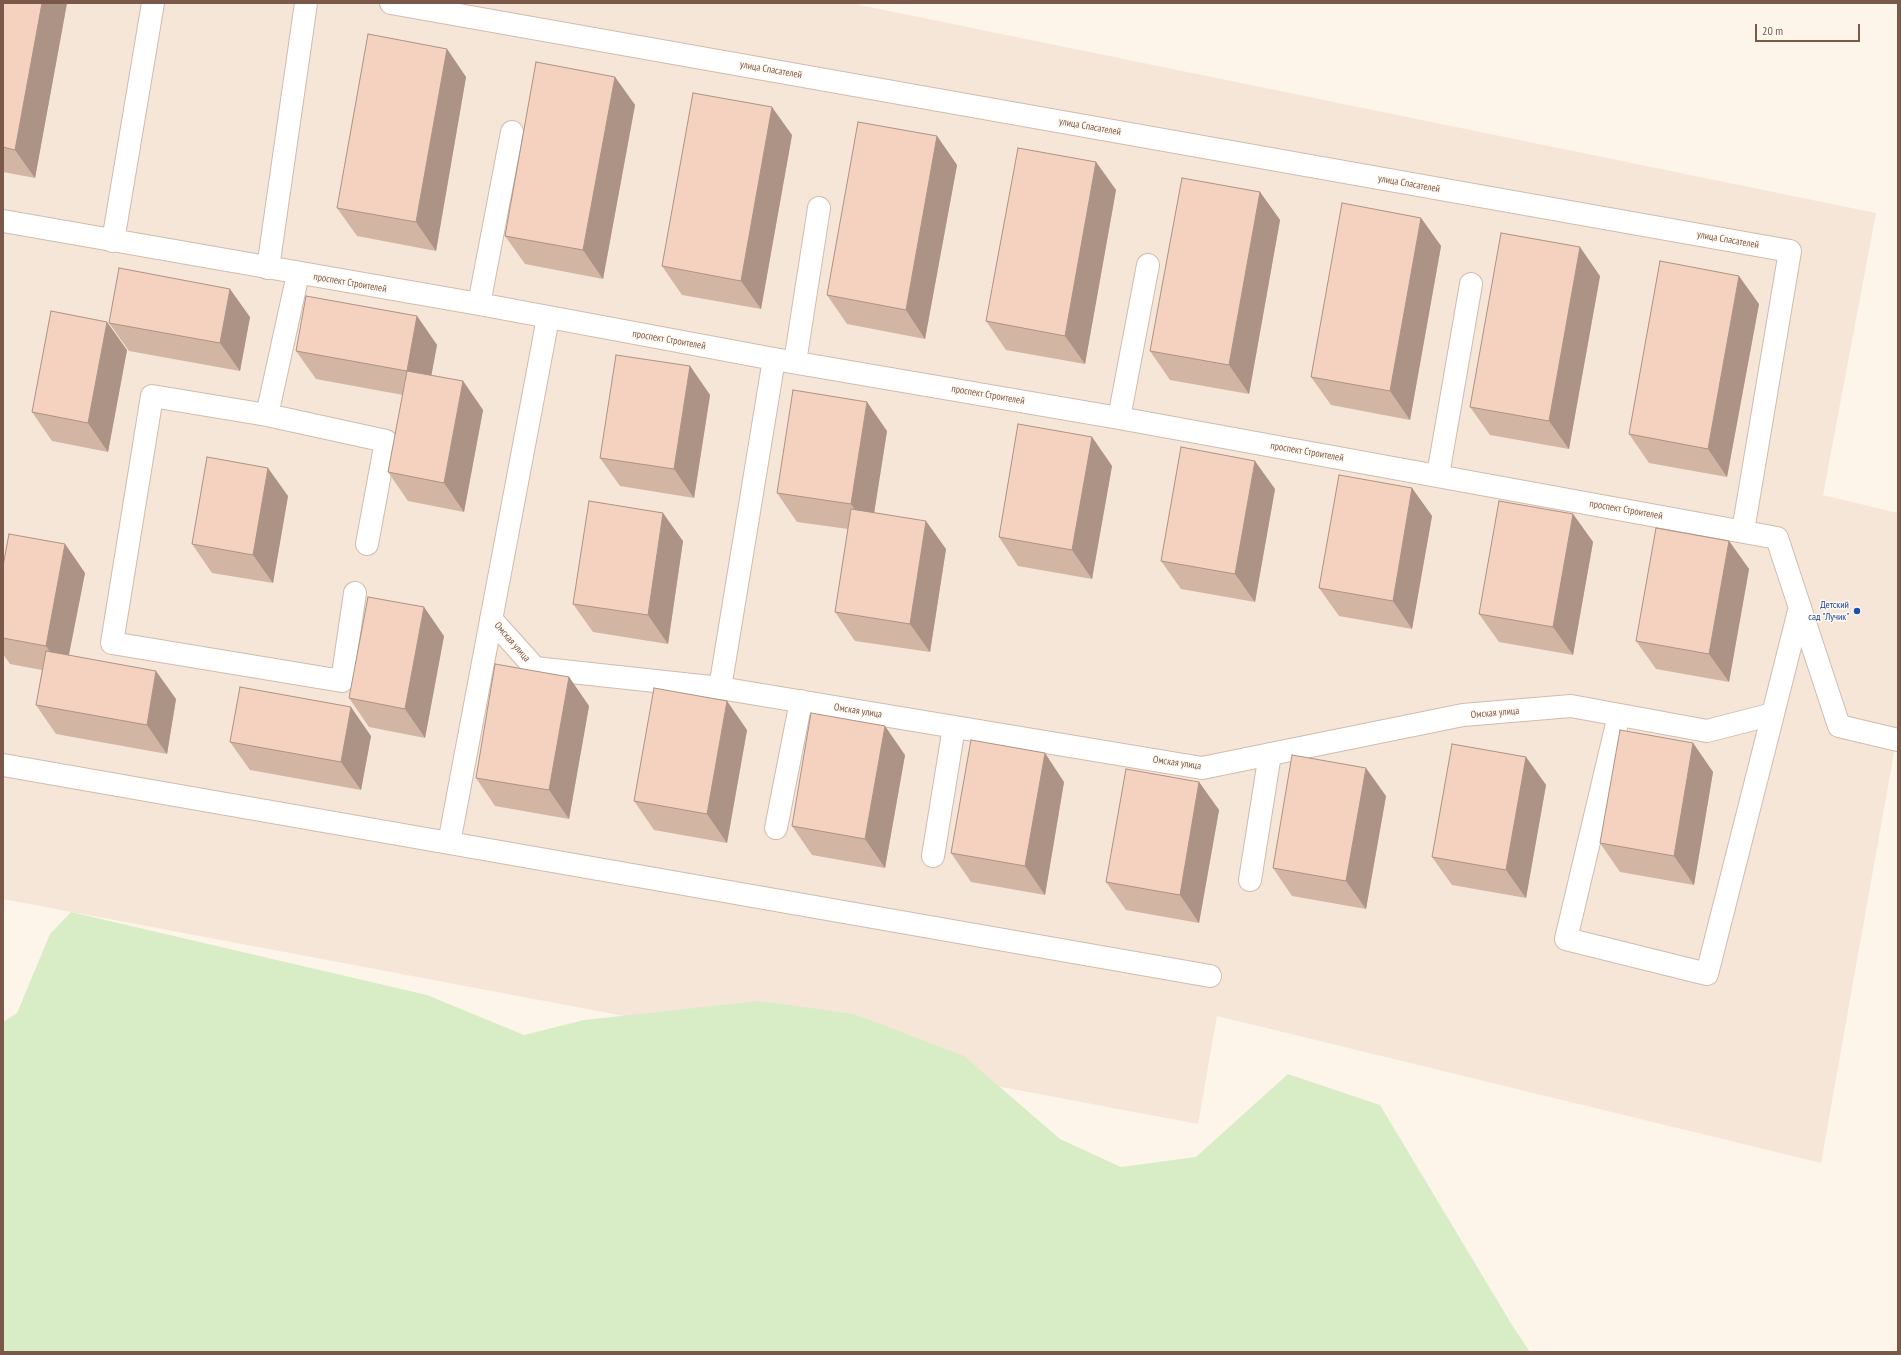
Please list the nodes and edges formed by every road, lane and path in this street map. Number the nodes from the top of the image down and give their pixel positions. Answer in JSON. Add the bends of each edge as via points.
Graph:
{"nodes":[{"id":1,"x":153,"y":3,"type":"edge"},
{"id":2,"x":306,"y":3,"type":"edge"},
{"id":3,"x":390,"y":3,"type":"edge"},
{"id":4,"x":512,"y":132,"type":"dead end"},
{"id":5,"x":819,"y":208,"type":"dead end"},
{"id":6,"x":3,"y":221,"type":"edge"},
{"id":7,"x":113,"y":241,"type":"junction"},
{"id":8,"x":1148,"y":265,"type":"dead end"},
{"id":9,"x":268,"y":268,"type":"junction"},
{"id":10,"x":298,"y":274,"type":"junction"},
{"id":11,"x":1471,"y":284,"type":"dead end"},
{"id":12,"x":479,"y":304,"type":"junction"},
{"id":13,"x":548,"y":318,"type":"junction"},
{"id":14,"x":774,"y":359,"type":"junction"},
{"id":15,"x":796,"y":362,"type":"junction"},
{"id":16,"x":267,"y":415,"type":"junction"},
{"id":17,"x":1119,"y":418,"type":"junction"},
{"id":18,"x":1438,"y":475,"type":"junction"},
{"id":19,"x":1743,"y":531,"type":"junction"},
{"id":20,"x":367,"y":544,"type":"dead end"},
{"id":21,"x":355,"y":594,"type":"dead end"},
{"id":22,"x":1800,"y":607,"type":"junction"},
{"id":23,"x":491,"y":619,"type":"junction"},
{"id":24,"x":720,"y":688,"type":"junction"},
{"id":25,"x":801,"y":701,"type":"junction"},
{"id":26,"x":1772,"y":714,"type":"junction"},
{"id":27,"x":1619,"y":715,"type":"junction"},
{"id":28,"x":954,"y":727,"type":"junction"},
{"id":29,"x":1898,"y":740,"type":"edge"},
{"id":30,"x":1270,"y":754,"type":"junction"},
{"id":31,"x":3,"y":766,"type":"edge"},
{"id":32,"x":776,"y":828,"type":"dead end"},
{"id":33,"x":449,"y":843,"type":"junction"},
{"id":34,"x":934,"y":856,"type":"dead end"},
{"id":35,"x":1250,"y":880,"type":"dead end"},
{"id":36,"x":1210,"y":976,"type":"dead end"}],
"edges":[{"from":1,"to":7,"type":"street"},
{"from":2,"to":9,"type":"street"},
{"from":3,"to":19,"type":"street","name":"улица Спасателей","via":[[1790,251]]},
{"from":4,"to":12,"type":"street"},
{"from":5,"to":15,"type":"street"},
{"from":6,"to":7,"type":"street","name":"проспект Строителей"},
{"from":7,"to":9,"type":"street","name":"проспект Строителей"},
{"from":8,"to":17,"type":"street"},
{"from":9,"to":10,"type":"street","name":"проспект Строителей"},
{"from":10,"to":12,"type":"street","name":"проспект Строителей"},
{"from":10,"to":16,"type":"street"},
{"from":11,"to":18,"type":"street"},
{"from":12,"to":13,"type":"street","name":"проспект Строителей"},
{"from":13,"to":14,"type":"street","name":"проспект Строителей"},
{"from":13,"to":23,"type":"street"},
{"from":14,"to":15,"type":"street","name":"проспект Строителей"},
{"from":14,"to":24,"type":"street"},
{"from":15,"to":17,"type":"street","name":"проспект Строителей"},
{"from":16,"to":20,"type":"street","via":[[386,441]]},
{"from":16,"to":21,"type":"street","via":[[152,396],[112,644],[342,681]]},
{"from":17,"to":18,"type":"street","name":"проспект Строителей"},
{"from":18,"to":19,"type":"street","name":"проспект Строителей"},
{"from":19,"to":22,"type":"street","name":"проспект Строителей","via":[[1777,538]]},
{"from":22,"to":26,"type":"street"},
{"from":22,"to":29,"type":"street","name":"проспект Строителей","via":[[1839,726]]},
{"from":23,"to":24,"type":"street","name":"Омская улица","via":[[534,668]]},
{"from":23,"to":33,"type":"street"},
{"from":24,"to":25,"type":"street","name":"Омская улица"},
{"from":25,"to":28,"type":"street","name":"Омская улица"},
{"from":25,"to":32,"type":"street"},
{"from":26,"to":27,"type":"street","name":"Омская улица","via":[[1707,731]]},
{"from":26,"to":27,"type":"street","via":[[1707,974],[1566,939]]},
{"from":27,"to":30,"type":"street","name":"Омская улица","via":[[1571,706],[1463,715]]},
{"from":28,"to":30,"type":"street","name":"Омская улица","via":[[1202,768]]},
{"from":28,"to":34,"type":"street"},
{"from":30,"to":35,"type":"street"},
{"from":31,"to":33,"type":"street"},
{"from":33,"to":36,"type":"street"}]}
